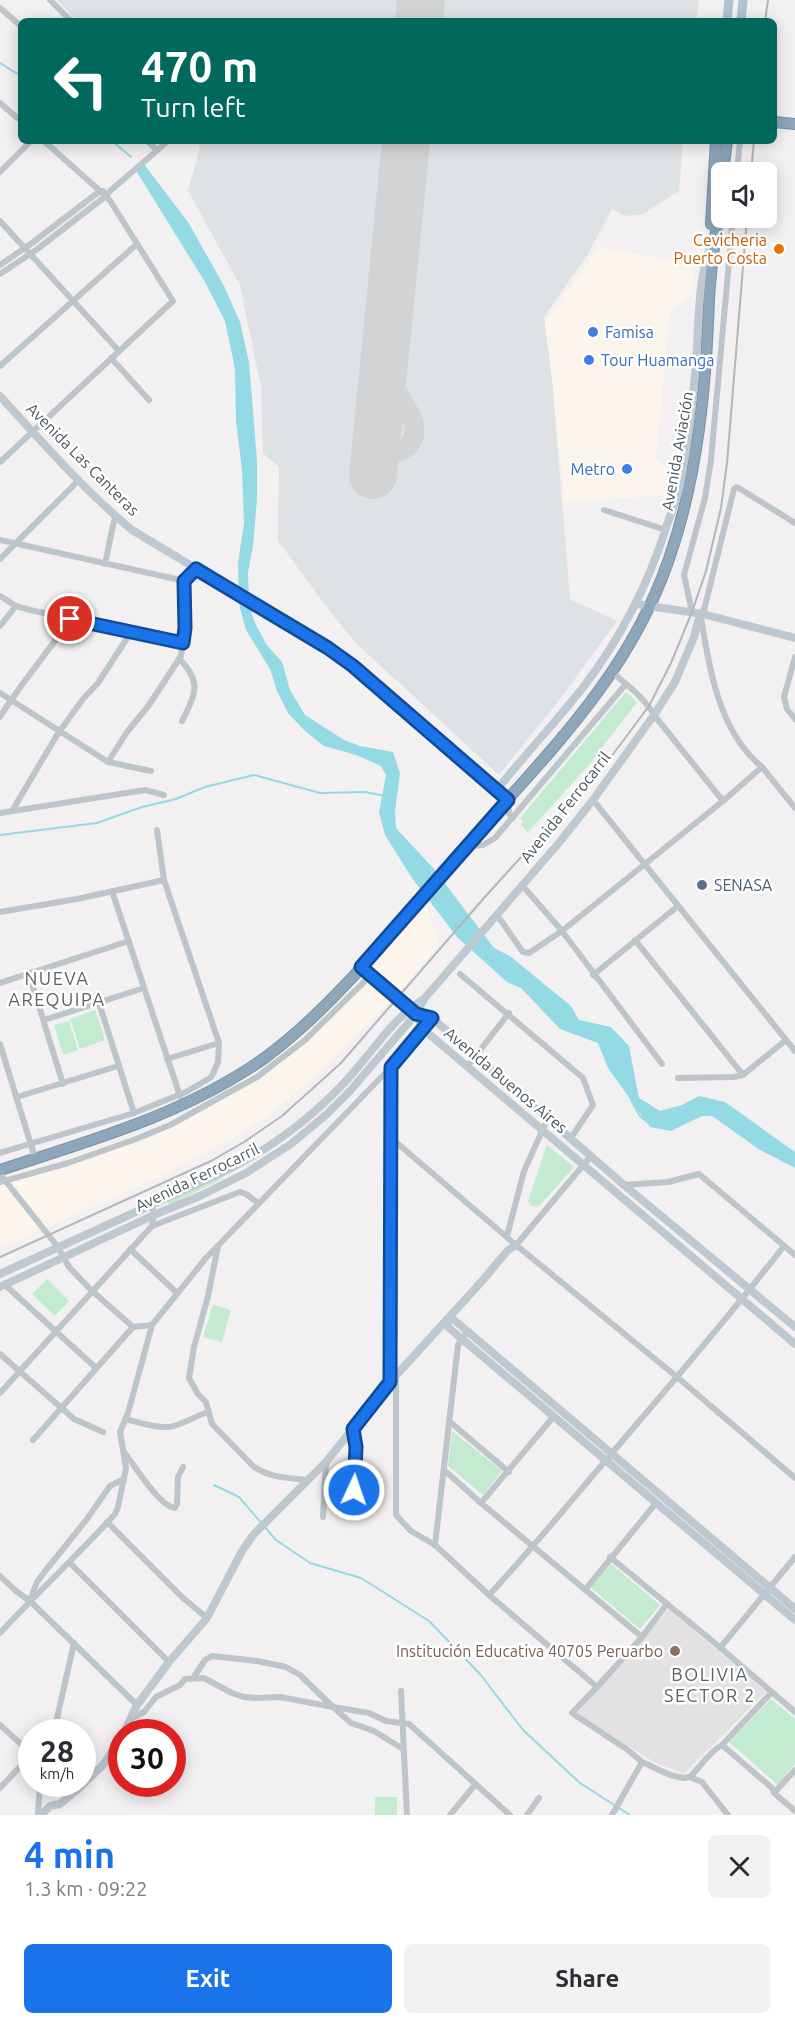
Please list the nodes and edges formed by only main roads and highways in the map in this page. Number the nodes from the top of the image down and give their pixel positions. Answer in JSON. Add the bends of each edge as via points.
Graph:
{"nodes":[{"id":1,"x":729,"y":0,"type":"edge"},
{"id":2,"x":743,"y":0,"type":"edge"},
{"id":3,"x":727,"y":18,"type":"edge"},
{"id":4,"x":741,"y":18,"type":"edge"},
{"id":5,"x":777,"y":122,"type":"edge"},
{"id":6,"x":795,"y":124,"type":"edge"},
{"id":7,"x":716,"y":144,"type":"edge"},
{"id":8,"x":727,"y":144,"type":"edge"},
{"id":9,"x":724,"y":162,"type":"edge"},
{"id":10,"x":715,"y":228,"type":"edge"},
{"id":11,"x":710,"y":259,"type":"junction"},
{"id":12,"x":0,"y":1172,"type":"edge"}],
"edges":[{"from":1,"to":3,"type":"main road"},
{"from":2,"to":4,"type":"main road"},
{"from":5,"to":6,"type":"highway"},
{"from":7,"to":11,"type":"highway","name":"Avenida Aviación"},
{"from":8,"to":9,"type":"highway"},
{"from":10,"to":11,"type":"highway","name":"Avenida Aviación"},
{"from":11,"to":12,"type":"highway","name":"Avenida Aviación","via":[[705,300],[710,323],[703,389],[672,552],[650,607],[614,673],[591,704],[361,967],[266,1056],[150,1120]]}]}
